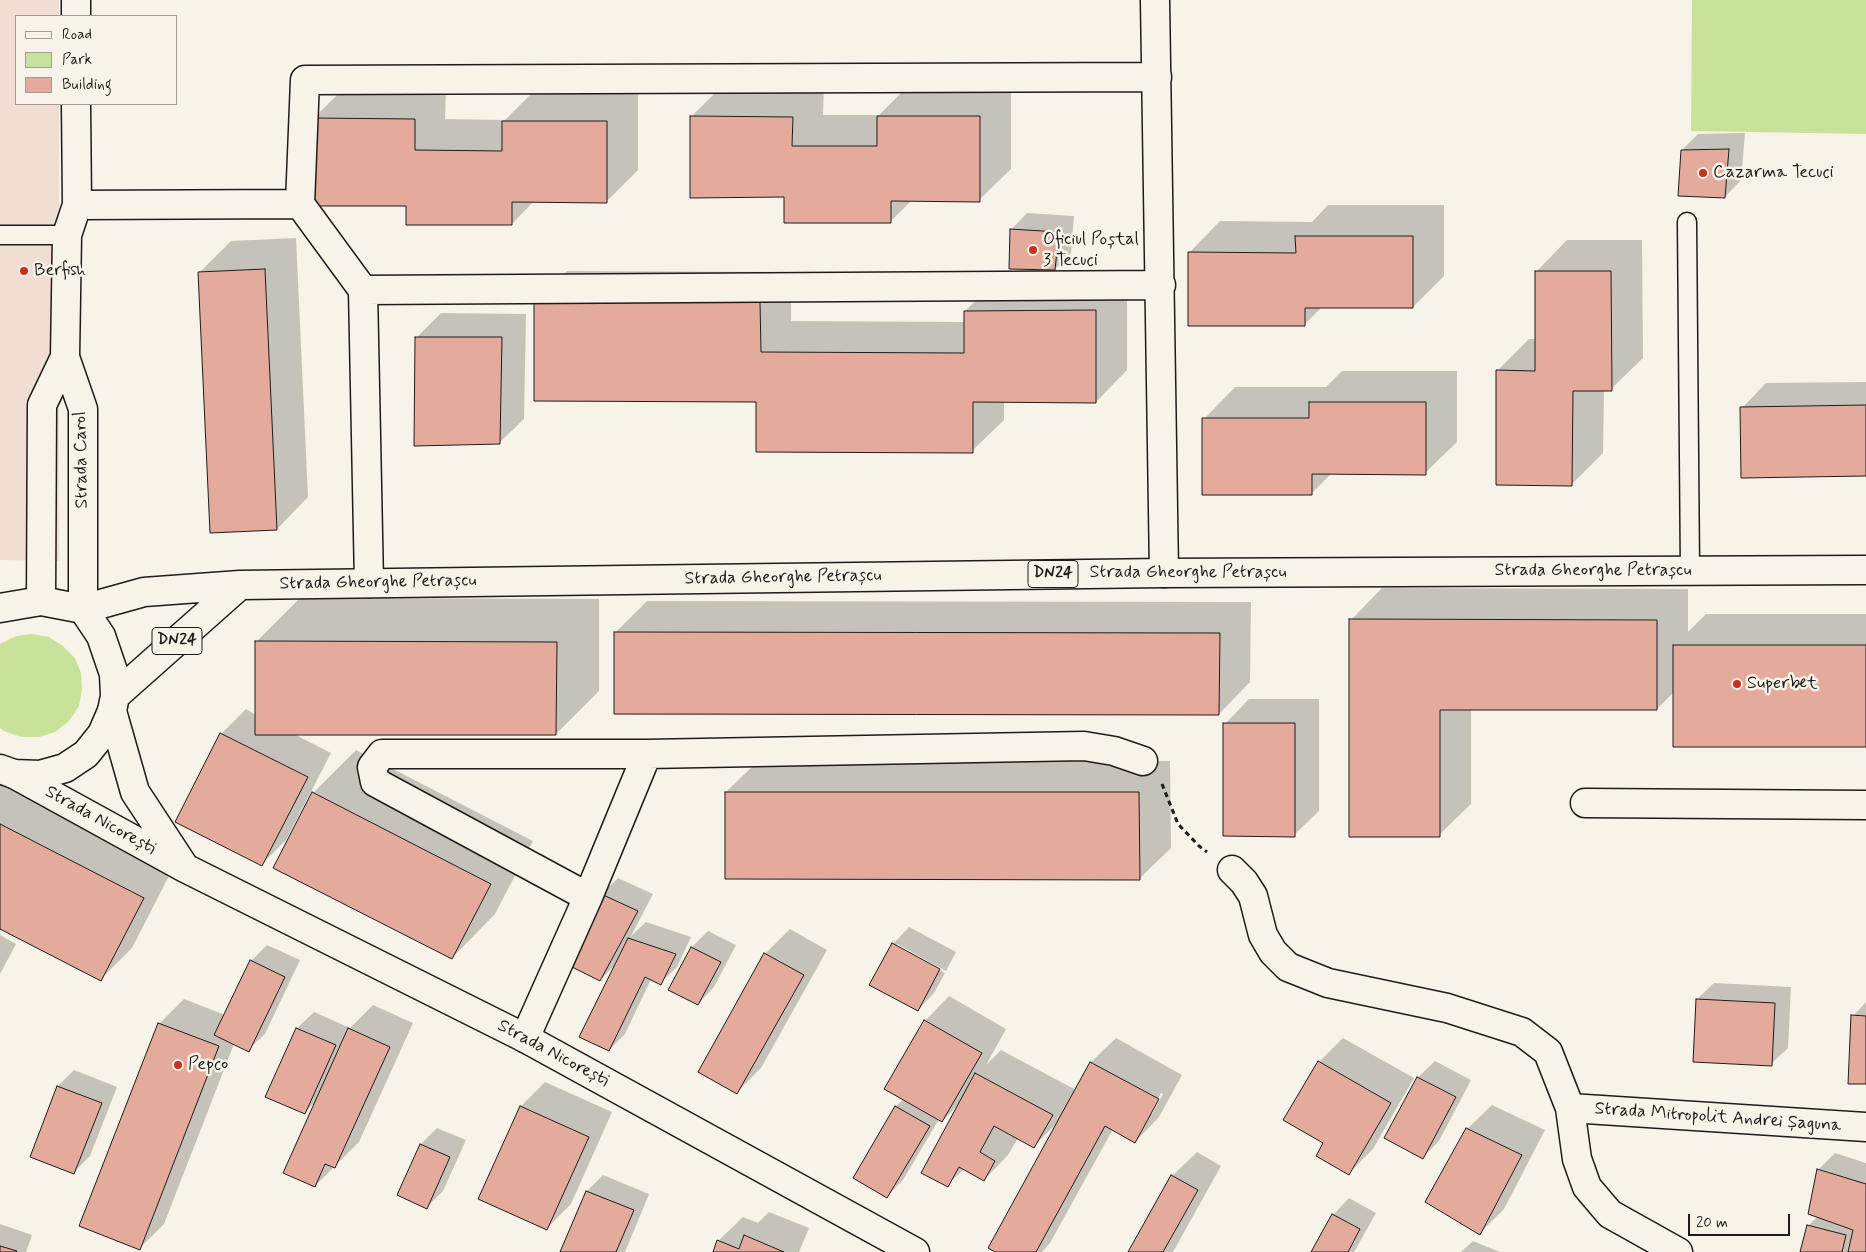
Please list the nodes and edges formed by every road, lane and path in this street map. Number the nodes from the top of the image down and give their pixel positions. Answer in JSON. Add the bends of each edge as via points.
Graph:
{"nodes":[{"id":1,"x":76,"y":0,"type":"edge"},
{"id":2,"x":1155,"y":0,"type":"edge"},
{"id":3,"x":76,"y":15,"type":"edge"},
{"id":4,"x":1156,"y":77,"type":"junction"},
{"id":5,"x":76,"y":105,"type":"edge"},
{"id":6,"x":77,"y":204,"type":"junction"},
{"id":7,"x":300,"y":204,"type":"junction"},
{"id":8,"x":1687,"y":222,"type":"dead end"},
{"id":9,"x":0,"y":235,"type":"edge"},
{"id":10,"x":67,"y":235,"type":"junction"},
{"id":11,"x":1161,"y":285,"type":"junction"},
{"id":12,"x":363,"y":290,"type":"junction"},
{"id":13,"x":66,"y":357,"type":"junction"},
{"id":14,"x":1690,"y":570,"type":"junction"},
{"id":15,"x":1866,"y":570,"type":"edge"},
{"id":16,"x":1164,"y":573,"type":"junction"},
{"id":17,"x":369,"y":583,"type":"junction"},
{"id":18,"x":240,"y":585,"type":"junction"},
{"id":19,"x":41,"y":601,"type":"junction"},
{"id":20,"x":1,"y":608,"type":"edge"},
{"id":21,"x":83,"y":609,"type":"junction"},
{"id":22,"x":114,"y":704,"type":"junction"},
{"id":23,"x":647,"y":754,"type":"junction"},
{"id":24,"x":1143,"y":761,"type":"joint"},
{"id":25,"x":7,"y":772,"type":"edge"},
{"id":26,"x":1585,"y":803,"type":"dead end"},
{"id":27,"x":1866,"y":805,"type":"edge"},
{"id":28,"x":185,"y":868,"type":"junction"},
{"id":29,"x":1232,"y":870,"type":"joint"},
{"id":30,"x":588,"y":896,"type":"junction"},
{"id":31,"x":525,"y":1038,"type":"junction"},
{"id":32,"x":1570,"y":1108,"type":"junction"},
{"id":33,"x":1866,"y":1127,"type":"edge"},
{"id":34,"x":915,"y":1252,"type":"edge"},
{"id":35,"x":1678,"y":1252,"type":"edge"}],
"edges":[{"from":1,"to":3,"type":"street"},
{"from":2,"to":4,"type":"street"},
{"from":4,"to":7,"type":"street","via":[[304,80]]},
{"from":4,"to":11,"type":"street"},
{"from":5,"to":6,"type":"street","name":"Strada Carol"},
{"from":6,"to":7,"type":"street"},
{"from":6,"to":10,"type":"street","name":"Strada Carol"},
{"from":7,"to":12,"type":"street"},
{"from":8,"to":14,"type":"lane"},
{"from":9,"to":10,"type":"lane"},
{"from":10,"to":13,"type":"street","name":"Strada Carol"},
{"from":11,"to":12,"type":"street"},
{"from":11,"to":16,"type":"street"},
{"from":12,"to":17,"type":"street"},
{"from":13,"to":19,"type":"street","via":[[42,405]]},
{"from":13,"to":21,"type":"street","name":"Strada Carol","via":[[83,410]]},
{"from":14,"to":15,"type":"street","name":"Strada Gheorghe Petrașcu","number":"DN24"},
{"from":14,"to":16,"type":"street","name":"Strada Gheorghe Petrașcu","number":"DN24"},
{"from":16,"to":17,"type":"street","name":"Strada Gheorghe Petrașcu","number":"DN24"},
{"from":17,"to":18,"type":"street","name":"Strada Gheorghe Petrașcu","number":"DN24"},
{"from":18,"to":21,"type":"street","name":"Strada Gheorghe Petrașcu","number":"DN24","via":[[144,592]]},
{"from":18,"to":22,"type":"street","number":"DN24"},
{"from":19,"to":20,"type":"street"},
{"from":19,"to":21,"type":"street"},
{"from":21,"to":22,"type":"street","name":"Strada Nicorești","via":[[102,636],[114,674]]},
{"from":22,"to":25,"type":"street","via":[[102,734],[86,754],[64,768],[40,774]]},
{"from":22,"to":28,"type":"street","name":"Strada Nicorești","via":[[135,792]]},
{"from":23,"to":24,"type":"street","via":[[1084,746],[1114,751]]},
{"from":23,"to":30,"type":"street"},
{"from":23,"to":30,"type":"street","via":[[382,754],[372,767],[375,782]]},
{"from":24,"to":29,"type":"path","via":[[1160,780],[1178,824],[1199,846]]},
{"from":25,"to":28,"type":"street","name":"Strada Nicorești"},
{"from":26,"to":27,"type":"street"},
{"from":28,"to":31,"type":"street","name":"Strada Nicorești"},
{"from":29,"to":32,"type":"street","name":"Strada Mitropolit Andrei Șaguna","via":[[1253,896],[1263,935],[1273,952],[1288,967],[1328,983],[1447,1008],[1522,1032],[1548,1052]]},
{"from":30,"to":31,"type":"street"},
{"from":31,"to":34,"type":"street","name":"Strada Nicorești"},
{"from":32,"to":33,"type":"street","name":"Strada Mitropolit Andrei Șaguna"},
{"from":32,"to":35,"type":"street","name":"Strada Mitropolit Andrei Șaguna","via":[[1577,1159],[1587,1187],[1610,1214]]}]}
